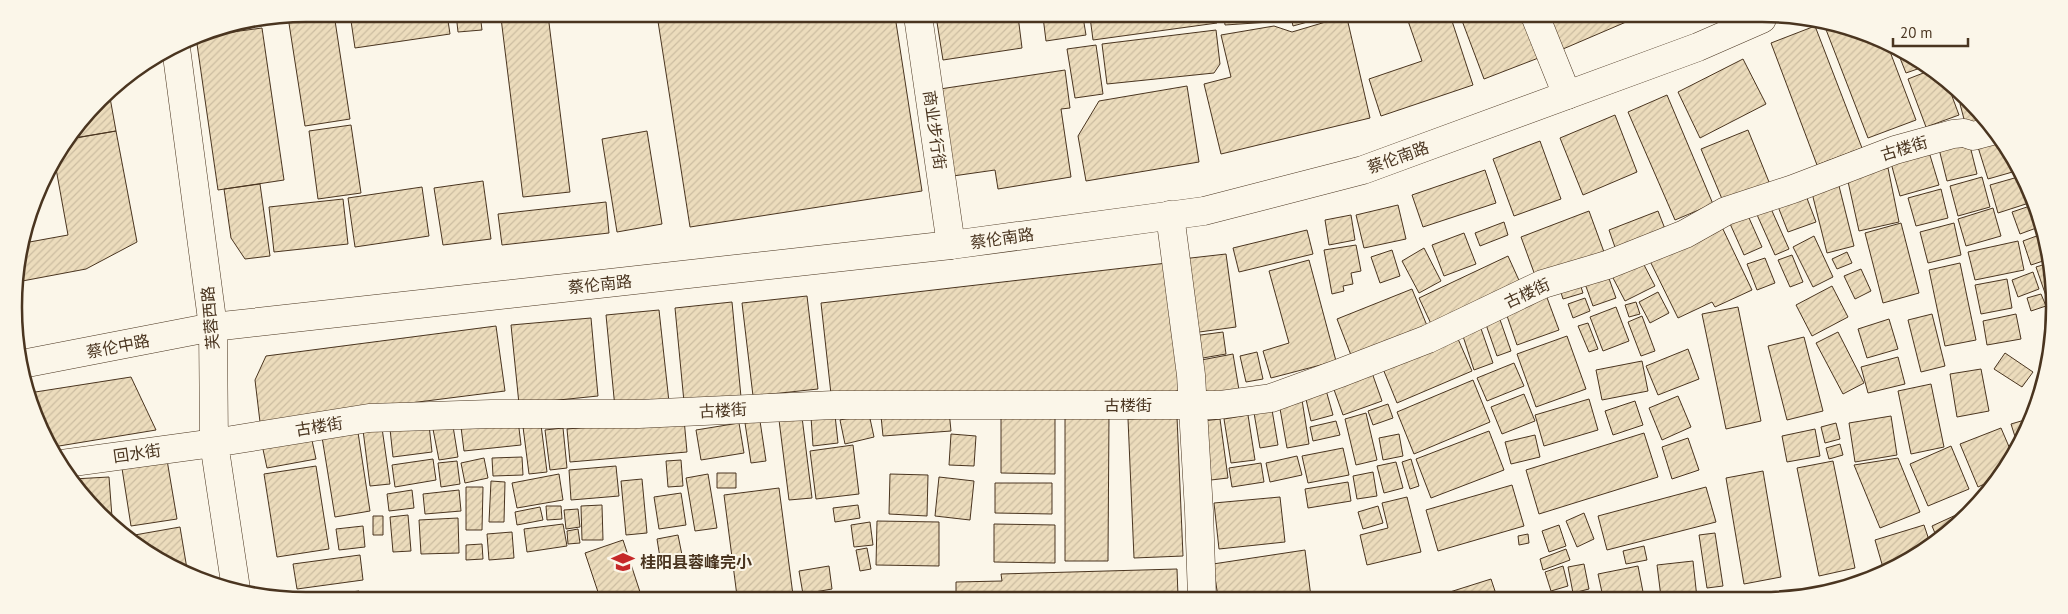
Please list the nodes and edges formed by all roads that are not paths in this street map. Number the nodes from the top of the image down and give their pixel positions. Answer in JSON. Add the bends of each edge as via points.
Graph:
{"nodes":[{"id":1,"x":919,"y":22,"type":"edge"},
{"id":2,"x":1538,"y":22,"type":"edge"},
{"id":3,"x":1755,"y":22,"type":"edge"},
{"id":4,"x":177,"y":54,"type":"edge"},
{"id":5,"x":1567,"y":95,"type":"junction"},
{"id":6,"x":1986,"y":133,"type":"edge"},
{"id":7,"x":1170,"y":215,"type":"junction"},
{"id":8,"x":951,"y":245,"type":"junction"},
{"id":9,"x":213,"y":327,"type":"junction"},
{"id":10,"x":28,"y":363,"type":"edge"},
{"id":11,"x":1194,"y":405,"type":"junction"},
{"id":12,"x":214,"y":443,"type":"junction"},
{"id":13,"x":69,"y":463,"type":"edge"},
{"id":14,"x":235,"y":582,"type":"edge"},
{"id":15,"x":1202,"y":592,"type":"edge"}],
"edges":[{"from":1,"to":8,"type":"main road","name":"商业步行街"},
{"from":2,"to":5,"type":"main road"},
{"from":3,"to":5,"type":"main road","name":"蔡伦南路","via":[[1698,47]]},
{"from":4,"to":9,"type":"main road","name":"芙蓉西路"},
{"from":5,"to":7,"type":"main road","name":"蔡伦南路","via":[[1363,170],[1204,211]]},
{"from":6,"to":11,"type":"main road","name":"古楼街","via":[[1953,134],[1895,150],[1726,211],[1685,234],[1607,265],[1543,284],[1428,338],[1271,398],[1219,406]]},
{"from":7,"to":8,"type":"main road","name":"蔡伦南路"},
{"from":7,"to":11,"type":"main road"},
{"from":8,"to":9,"type":"main road","name":"蔡伦南路"},
{"from":9,"to":10,"type":"main road","name":"蔡伦中路"},
{"from":9,"to":12,"type":"main road","name":"芙蓉西路"},
{"from":11,"to":12,"type":"main road","name":"古楼街","via":[[834,405],[639,414],[379,418]]},
{"from":11,"to":15,"type":"main road"},
{"from":12,"to":13,"type":"main road","name":"回水街"},
{"from":12,"to":14,"type":"main road","name":"芙蓉西路"}]}
